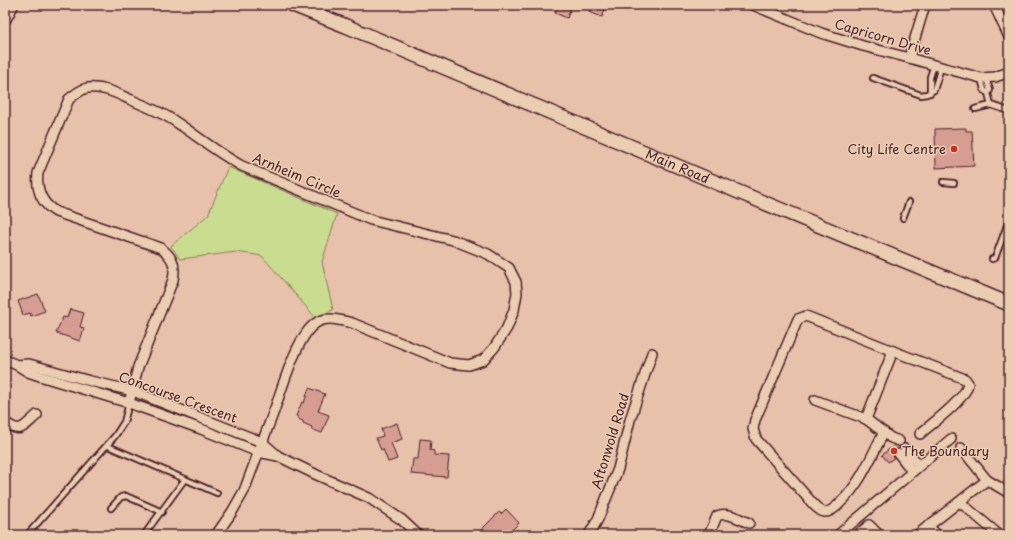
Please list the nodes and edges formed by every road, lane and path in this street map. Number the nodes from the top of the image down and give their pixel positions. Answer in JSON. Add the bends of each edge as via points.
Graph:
{"nodes":[{"id":1,"x":12,"y":5,"type":"edge"},
{"id":2,"x":293,"y":5,"type":"edge"},
{"id":3,"x":312,"y":5,"type":"edge"},
{"id":4,"x":753,"y":5,"type":"edge"},
{"id":5,"x":925,"y":5,"type":"edge"},
{"id":6,"x":994,"y":5,"type":"edge"},
{"id":7,"x":5,"y":18,"type":"edge"},
{"id":8,"x":346,"y":26,"type":"junction"},
{"id":9,"x":1009,"y":37,"type":"edge"},
{"id":10,"x":909,"y":58,"type":"junction"},
{"id":11,"x":937,"y":66,"type":"junction"},
{"id":12,"x":1009,"y":72,"type":"edge"},
{"id":13,"x":873,"y":78,"type":"dead end"},
{"id":14,"x":984,"y":78,"type":"junction"},
{"id":15,"x":930,"y":93,"type":"junction"},
{"id":16,"x":991,"y":105,"type":"junction"},
{"id":17,"x":975,"y":109,"type":"dead end"},
{"id":18,"x":1009,"y":110,"type":"edge"},
{"id":19,"x":943,"y":182,"type":"dead end"},
{"id":20,"x":954,"y":183,"type":"dead end"},
{"id":21,"x":909,"y":202,"type":"dead end"},
{"id":22,"x":903,"y":218,"type":"dead end"},
{"id":23,"x":1009,"y":220,"type":"edge"},
{"id":24,"x":992,"y":260,"type":"dead end"},
{"id":25,"x":1009,"y":304,"type":"edge"},
{"id":26,"x":893,"y":351,"type":"junction"},
{"id":27,"x":652,"y":353,"type":"dead end"},
{"id":28,"x":5,"y":360,"type":"edge"},
{"id":29,"x":17,"y":365,"type":"junction"},
{"id":30,"x":133,"y":391,"type":"junction"},
{"id":31,"x":815,"y":400,"type":"dead end"},
{"id":32,"x":129,"y":403,"type":"junction"},
{"id":33,"x":37,"y":415,"type":"dead end"},
{"id":34,"x":866,"y":419,"type":"junction"},
{"id":35,"x":5,"y":422,"type":"edge"},
{"id":36,"x":920,"y":434,"type":"dead end"},
{"id":37,"x":950,"y":439,"type":"dead end"},
{"id":38,"x":262,"y":442,"type":"junction"},
{"id":39,"x":895,"y":443,"type":"junction"},
{"id":40,"x":108,"y":446,"type":"junction"},
{"id":41,"x":961,"y":448,"type":"dead end"},
{"id":42,"x":258,"y":452,"type":"junction"},
{"id":43,"x":278,"y":456,"type":"junction"},
{"id":44,"x":916,"y":468,"type":"junction"},
{"id":45,"x":185,"y":479,"type":"junction"},
{"id":46,"x":987,"y":480,"type":"junction"},
{"id":47,"x":217,"y":493,"type":"dead end"},
{"id":48,"x":1009,"y":493,"type":"edge"},
{"id":49,"x":960,"y":502,"type":"junction"},
{"id":50,"x":110,"y":508,"type":"dead end"},
{"id":51,"x":162,"y":512,"type":"junction"},
{"id":52,"x":749,"y":523,"type":"dead end"},
{"id":53,"x":928,"y":526,"type":"junction"},
{"id":54,"x":859,"y":534,"type":"edge"},
{"id":55,"x":27,"y":535,"type":"edge"},
{"id":56,"x":144,"y":535,"type":"edge"},
{"id":57,"x":216,"y":535,"type":"edge"},
{"id":58,"x":418,"y":535,"type":"edge"},
{"id":59,"x":589,"y":535,"type":"edge"},
{"id":60,"x":709,"y":535,"type":"edge"},
{"id":61,"x":838,"y":535,"type":"edge"},
{"id":62,"x":879,"y":535,"type":"edge"},
{"id":63,"x":917,"y":535,"type":"edge"},
{"id":64,"x":937,"y":535,"type":"edge"},
{"id":65,"x":1000,"y":535,"type":"edge"}],
"edges":[{"from":1,"to":7,"type":"street"},
{"from":2,"to":8,"type":"main road","name":"Main Road"},
{"from":3,"to":8,"type":"main road","name":"Main Road"},
{"from":4,"to":10,"type":"street","name":"Capricorn Drive","via":[[822,33]]},
{"from":5,"to":10,"type":"street"},
{"from":6,"to":9,"type":"street"},
{"from":8,"to":25,"type":"main road","name":"Main Road"},
{"from":10,"to":11,"type":"street","name":"Capricorn Drive"},
{"from":11,"to":14,"type":"street","name":"Capricorn Drive"},
{"from":11,"to":15,"type":"lane","via":[[930,77]]},
{"from":11,"to":15,"type":"lane","via":[[934,90]]},
{"from":12,"to":14,"type":"street","name":"Capricorn Drive"},
{"from":13,"to":15,"type":"lane","via":[[921,95]]},
{"from":14,"to":16,"type":"lane","via":[[984,90]]},
{"from":16,"to":17,"type":"lane"},
{"from":16,"to":18,"type":"lane"},
{"from":19,"to":20,"type":"lane"},
{"from":21,"to":22,"type":"lane"},
{"from":23,"to":24,"type":"lane"},
{"from":26,"to":34,"type":"street"},
{"from":26,"to":36,"type":"street","via":[[965,379],[968,384],[961,398]]},
{"from":26,"to":39,"type":"street","via":[[806,316],[801,317],[789,338],[753,428],[753,434],[814,505],[824,512],[836,506],[856,486],[863,474]]},
{"from":27,"to":59,"type":"street","name":"Aftonwold Road","via":[[630,420],[618,469]]},
{"from":28,"to":29,"type":"street","name":"Concourse Crescent"},
{"from":29,"to":30,"type":"street","name":"Concourse Crescent","via":[[29,364]]},
{"from":29,"to":32,"type":"street","name":"Concourse Crescent","via":[[28,372]]},
{"from":30,"to":32,"type":"street","name":"Arnheim Circle"},
{"from":30,"to":38,"type":"street","name":"Concourse Crescent"},
{"from":30,"to":38,"type":"street","name":"Arnheim Circle","via":[[138,368],[173,280],[175,270],[172,260],[161,248],[56,212],[48,207],[42,198],[37,181],[69,99],[87,88],[112,91],[154,110],[172,119],[242,166],[371,220],[453,240],[488,254],[509,268],[513,275],[517,293],[507,328],[483,360],[469,364],[450,363],[352,323],[325,319],[316,323],[304,336],[298,349]]},
{"from":31,"to":34,"type":"street"},
{"from":32,"to":40,"type":"lane","via":[[124,422]]},
{"from":32,"to":42,"type":"street","name":"Concourse Crescent"},
{"from":33,"to":35,"type":"street","via":[[16,429]]},
{"from":34,"to":39,"type":"street"},
{"from":37,"to":44,"type":"street"},
{"from":38,"to":42,"type":"street","name":"Arnheim Circle"},
{"from":38,"to":43,"type":"street","name":"Concourse Crescent"},
{"from":39,"to":44,"type":"street"},
{"from":40,"to":45,"type":"lane"},
{"from":40,"to":55,"type":"lane"},
{"from":41,"to":46,"type":"street"},
{"from":42,"to":43,"type":"street","name":"Concourse Crescent"},
{"from":42,"to":57,"type":"street","name":"Arnheim Circle","via":[[244,492]]},
{"from":43,"to":58,"type":"street","name":"Concourse Crescent","via":[[369,498],[402,520]]},
{"from":44,"to":61,"type":"street"},
{"from":45,"to":47,"type":"lane"},
{"from":45,"to":51,"type":"lane"},
{"from":46,"to":48,"type":"street"},
{"from":46,"to":49,"type":"street"},
{"from":49,"to":53,"type":"street"},
{"from":49,"to":65,"type":"street"},
{"from":50,"to":51,"type":"lane","via":[[126,496]]},
{"from":51,"to":56,"type":"lane"},
{"from":52,"to":60,"type":"street","via":[[728,515],[720,515],[717,516]]},
{"from":53,"to":63,"type":"street"},
{"from":53,"to":64,"type":"street"},
{"from":54,"to":62,"type":"street","via":[[869,525]]}]}
